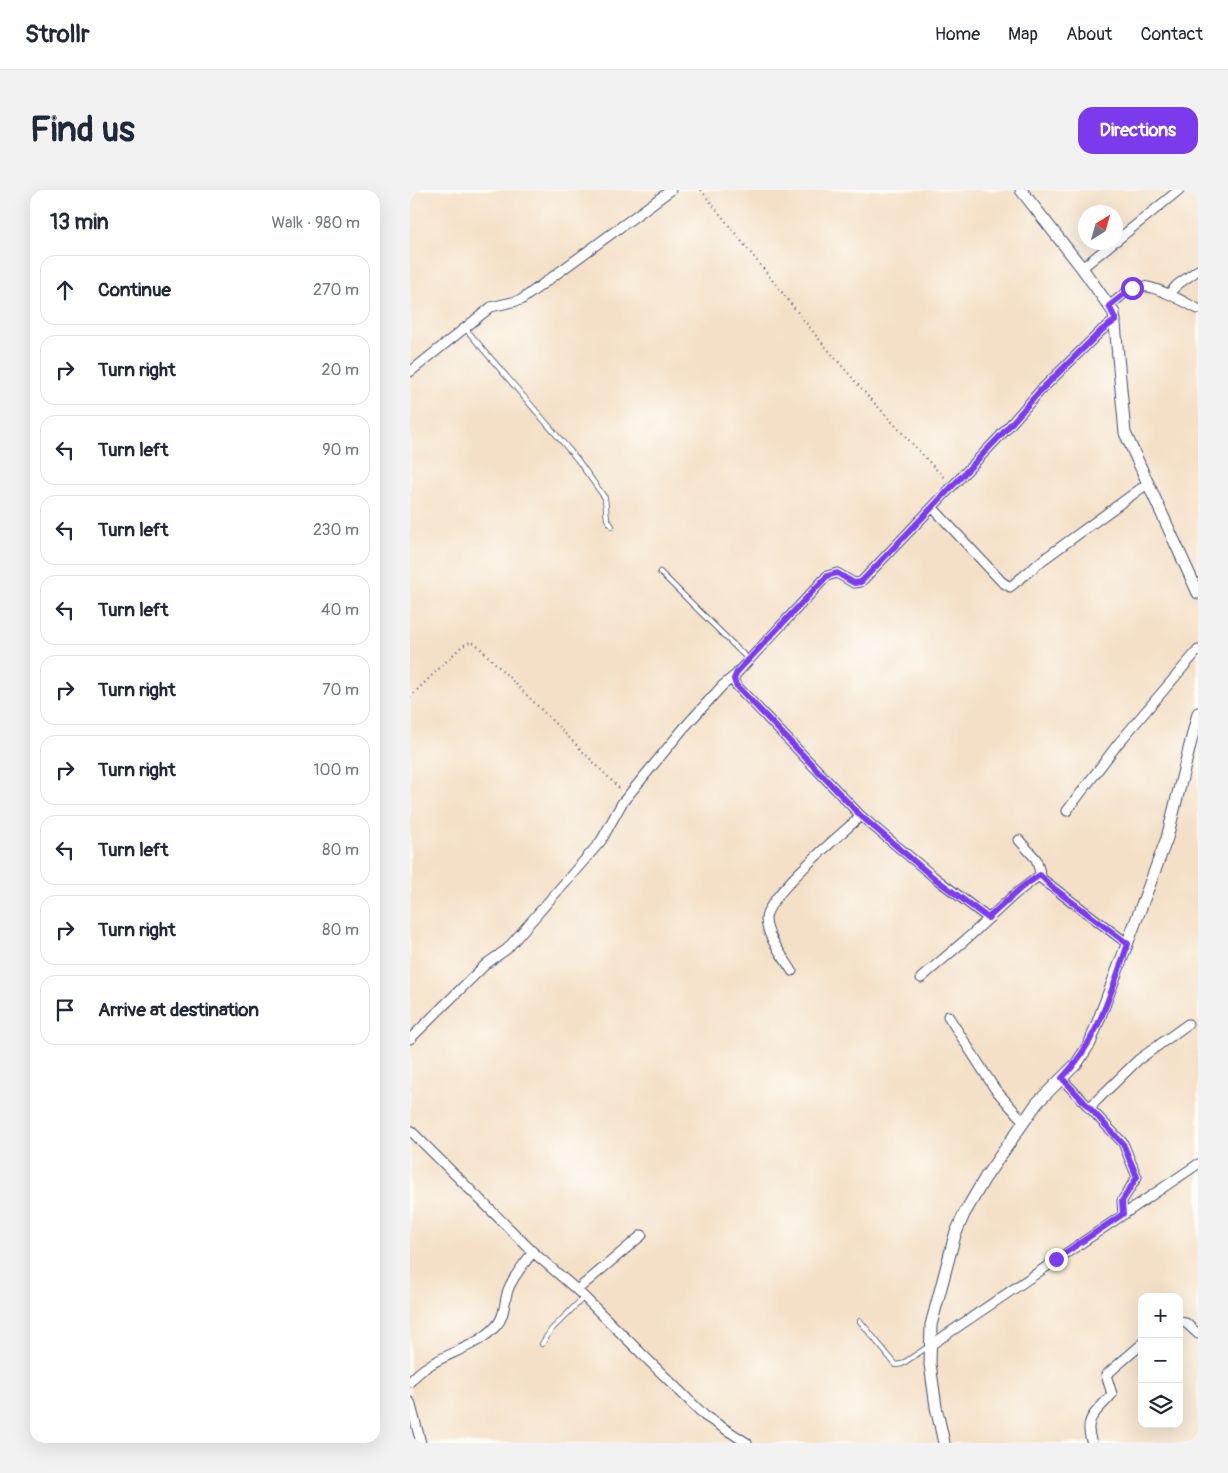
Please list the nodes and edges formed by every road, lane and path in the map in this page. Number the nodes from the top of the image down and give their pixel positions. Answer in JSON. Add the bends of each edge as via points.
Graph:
{"nodes":[{"id":1,"x":671,"y":190,"type":"edge"},
{"id":2,"x":702,"y":190,"type":"edge"},
{"id":3,"x":1020,"y":190,"type":"edge"},
{"id":4,"x":1179,"y":190,"type":"edge"},
{"id":5,"x":1123,"y":236,"type":"edge"},
{"id":6,"x":1105,"y":250,"type":"edge"},
{"id":7,"x":1082,"y":268,"type":"junction"},
{"id":8,"x":1198,"y":270,"type":"edge"},
{"id":9,"x":1169,"y":294,"type":"junction"},
{"id":10,"x":1109,"y":306,"type":"junction"},
{"id":11,"x":1198,"y":309,"type":"edge"},
{"id":12,"x":1116,"y":320,"type":"junction"},
{"id":13,"x":465,"y":328,"type":"junction"},
{"id":14,"x":410,"y":372,"type":"edge"},
{"id":15,"x":1147,"y":484,"type":"junction"},
{"id":16,"x":952,"y":487,"type":"junction"},
{"id":17,"x":932,"y":508,"type":"junction"},
{"id":18,"x":612,"y":526,"type":"dead end"},
{"id":19,"x":660,"y":572,"type":"dead end"},
{"id":20,"x":1198,"y":593,"type":"edge"},
{"id":21,"x":1198,"y":650,"type":"edge"},
{"id":22,"x":749,"y":660,"type":"junction"},
{"id":23,"x":734,"y":676,"type":"junction"},
{"id":24,"x":410,"y":698,"type":"edge"},
{"id":25,"x":1198,"y":713,"type":"edge"},
{"id":26,"x":627,"y":796,"type":"junction"},
{"id":27,"x":1068,"y":811,"type":"dead end"},
{"id":28,"x":861,"y":816,"type":"junction"},
{"id":29,"x":1019,"y":840,"type":"dead end"},
{"id":30,"x":1040,"y":875,"type":"junction"},
{"id":31,"x":988,"y":918,"type":"junction"},
{"id":32,"x":1128,"y":944,"type":"junction"},
{"id":33,"x":792,"y":971,"type":"dead end"},
{"id":34,"x":921,"y":978,"type":"dead end"},
{"id":35,"x":948,"y":1016,"type":"dead end"},
{"id":36,"x":1188,"y":1024,"type":"dead end"},
{"id":37,"x":410,"y":1039,"type":"edge"},
{"id":38,"x":1062,"y":1078,"type":"junction"},
{"id":39,"x":1089,"y":1108,"type":"junction"},
{"id":40,"x":1024,"y":1122,"type":"junction"},
{"id":41,"x":410,"y":1130,"type":"edge"},
{"id":42,"x":1198,"y":1164,"type":"edge"},
{"id":43,"x":1123,"y":1214,"type":"junction"},
{"id":44,"x":642,"y":1235,"type":"dead end"},
{"id":45,"x":534,"y":1252,"type":"junction"},
{"id":46,"x":577,"y":1290,"type":"junction"},
{"id":47,"x":584,"y":1297,"type":"junction"},
{"id":48,"x":860,"y":1321,"type":"dead end"},
{"id":49,"x":1183,"y":1323,"type":"edge"},
{"id":50,"x":1198,"y":1334,"type":"edge"},
{"id":51,"x":542,"y":1344,"type":"dead end"},
{"id":52,"x":931,"y":1345,"type":"junction"},
{"id":53,"x":1138,"y":1347,"type":"edge"},
{"id":54,"x":410,"y":1382,"type":"edge"},
{"id":55,"x":410,"y":1402,"type":"edge"},
{"id":56,"x":412,"y":1418,"type":"edge"},
{"id":57,"x":421,"y":1443,"type":"edge"},
{"id":58,"x":747,"y":1443,"type":"edge"},
{"id":59,"x":944,"y":1443,"type":"edge"},
{"id":60,"x":1092,"y":1443,"type":"edge"}],
"edges":[{"from":1,"to":13,"type":"street","via":[[521,300],[491,307]]},
{"from":2,"to":16,"type":"path","via":[[818,338]]},
{"from":3,"to":7,"type":"street"},
{"from":4,"to":5,"type":"street"},
{"from":6,"to":7,"type":"street"},
{"from":7,"to":10,"type":"street"},
{"from":8,"to":9,"type":"street"},
{"from":9,"to":10,"type":"street","via":[[1139,286]]},
{"from":9,"to":11,"type":"street"},
{"from":10,"to":12,"type":"street"},
{"from":12,"to":15,"type":"street","via":[[1122,421]]},
{"from":12,"to":16,"type":"street","via":[[1040,391]]},
{"from":13,"to":14,"type":"street"},
{"from":13,"to":18,"type":"lane","via":[[577,458],[606,498],[607,519]]},
{"from":15,"to":17,"type":"street","via":[[1010,586],[1002,582]]},
{"from":15,"to":20,"type":"street"},
{"from":16,"to":17,"type":"street"},
{"from":17,"to":22,"type":"street","via":[[861,582],[854,583],[837,573],[827,576]]},
{"from":19,"to":22,"type":"lane"},
{"from":21,"to":27,"type":"street","via":[[1117,745]]},
{"from":22,"to":23,"type":"street"},
{"from":23,"to":26,"type":"street","via":[[682,729]]},
{"from":23,"to":28,"type":"street","via":[[736,685]]},
{"from":24,"to":26,"type":"path","via":[[462,646],[475,643]]},
{"from":25,"to":32,"type":"street","via":[[1167,838]]},
{"from":26,"to":37,"type":"street","via":[[601,841],[508,949],[486,964]]},
{"from":28,"to":31,"type":"street","via":[[934,878]]},
{"from":28,"to":33,"type":"street","via":[[786,884],[768,910],[765,918],[768,930]]},
{"from":29,"to":30,"type":"street","via":[[1036,859]]},
{"from":30,"to":31,"type":"street"},
{"from":30,"to":32,"type":"street"},
{"from":31,"to":34,"type":"street"},
{"from":32,"to":38,"type":"street","via":[[1090,1043]]},
{"from":35,"to":40,"type":"street","via":[[995,1089]]},
{"from":36,"to":39,"type":"street","via":[[1138,1060]]},
{"from":38,"to":39,"type":"street"},
{"from":38,"to":40,"type":"street","via":[[1037,1103]]},
{"from":39,"to":43,"type":"street","via":[[1123,1144],[1136,1171],[1134,1184],[1122,1201]]},
{"from":40,"to":52,"type":"street","via":[[964,1214],[947,1261],[931,1325]]},
{"from":41,"to":45,"type":"street"},
{"from":42,"to":43,"type":"street"},
{"from":43,"to":52,"type":"street"},
{"from":44,"to":46,"type":"street"},
{"from":45,"to":46,"type":"street"},
{"from":45,"to":54,"type":"street","via":[[508,1290],[496,1328],[436,1361]]},
{"from":46,"to":47,"type":"street"},
{"from":47,"to":51,"type":"lane"},
{"from":47,"to":58,"type":"street","via":[[705,1416]]},
{"from":48,"to":52,"type":"lane","via":[[896,1365]]},
{"from":49,"to":50,"type":"street"},
{"from":52,"to":59,"type":"street","via":[[930,1364]]},
{"from":53,"to":60,"type":"street","via":[[1106,1375],[1112,1394],[1088,1423]]},
{"from":55,"to":56,"type":"street"},
{"from":56,"to":57,"type":"street"}]}
